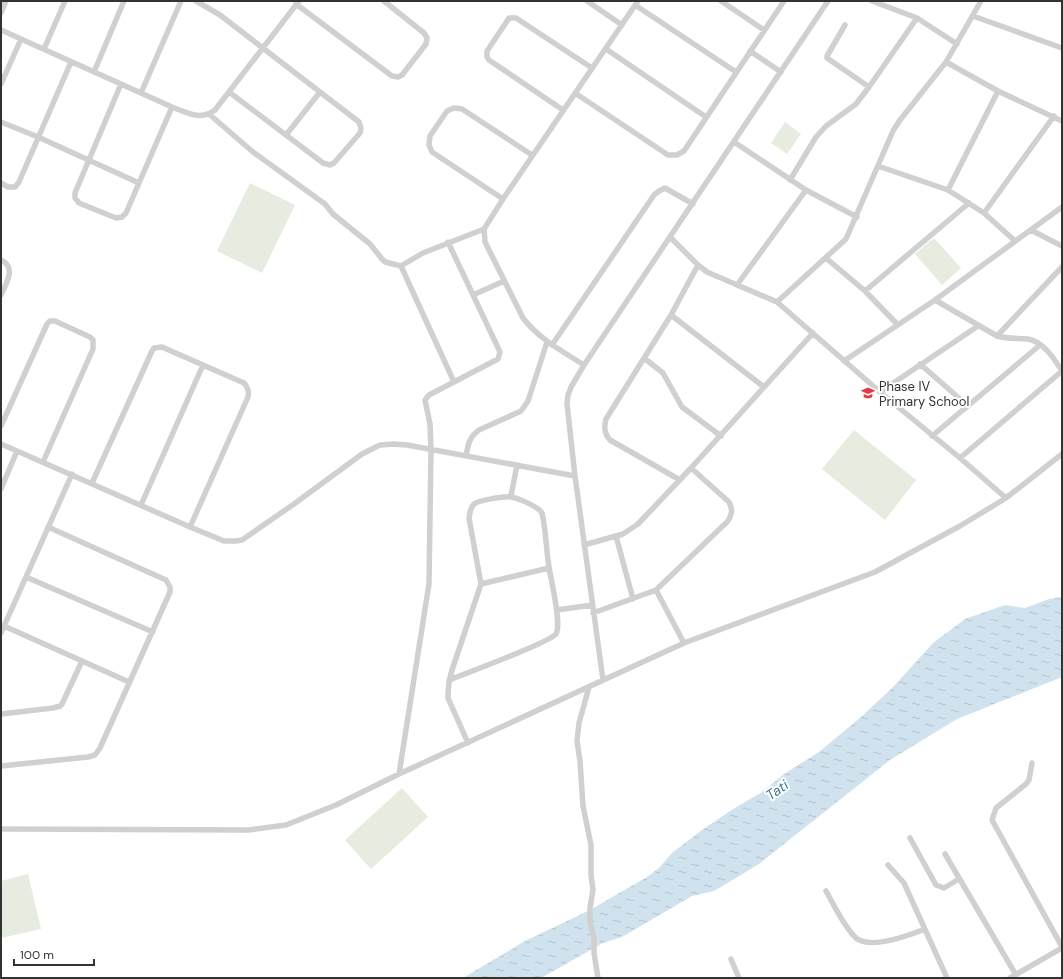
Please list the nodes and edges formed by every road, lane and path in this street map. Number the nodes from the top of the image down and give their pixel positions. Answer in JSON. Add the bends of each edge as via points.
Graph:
{"nodes":[{"id":1,"x":6,"y":1,"type":"edge"},
{"id":2,"x":65,"y":1,"type":"edge"},
{"id":3,"x":124,"y":1,"type":"edge"},
{"id":4,"x":181,"y":1,"type":"edge"},
{"id":5,"x":196,"y":1,"type":"edge"},
{"id":6,"x":384,"y":1,"type":"edge"},
{"id":7,"x":587,"y":1,"type":"edge"},
{"id":8,"x":721,"y":1,"type":"edge"},
{"id":9,"x":784,"y":1,"type":"edge"},
{"id":10,"x":828,"y":1,"type":"edge"},
{"id":11,"x":872,"y":1,"type":"edge"},
{"id":12,"x":981,"y":1,"type":"edge"},
{"id":13,"x":298,"y":3,"type":"edge"},
{"id":14,"x":636,"y":3,"type":"edge"},
{"id":15,"x":1,"y":13,"type":"edge"},
{"id":16,"x":973,"y":16,"type":"junction"},
{"id":17,"x":917,"y":18,"type":"junction"},
{"id":18,"x":622,"y":25,"type":"junction"},
{"id":19,"x":845,"y":25,"type":"dead end"},
{"id":20,"x":1,"y":30,"type":"edge"},
{"id":21,"x":764,"y":30,"type":"junction"},
{"id":22,"x":21,"y":39,"type":"junction"},
{"id":23,"x":957,"y":44,"type":"junction"},
{"id":24,"x":1062,"y":48,"type":"edge"},
{"id":25,"x":44,"y":49,"type":"junction"},
{"id":26,"x":263,"y":49,"type":"junction"},
{"id":27,"x":606,"y":49,"type":"junction"},
{"id":28,"x":750,"y":51,"type":"junction"},
{"id":29,"x":71,"y":62,"type":"junction"},
{"id":30,"x":946,"y":62,"type":"junction"},
{"id":31,"x":592,"y":68,"type":"junction"},
{"id":32,"x":94,"y":72,"type":"junction"},
{"id":33,"x":736,"y":72,"type":"junction"},
{"id":34,"x":781,"y":72,"type":"junction"},
{"id":35,"x":1,"y":84,"type":"edge"},
{"id":36,"x":121,"y":84,"type":"junction"},
{"id":37,"x":869,"y":87,"type":"junction"},
{"id":38,"x":998,"y":91,"type":"junction"},
{"id":39,"x":229,"y":92,"type":"junction"},
{"id":40,"x":320,"y":92,"type":"junction"},
{"id":41,"x":141,"y":93,"type":"junction"},
{"id":42,"x":575,"y":93,"type":"junction"},
{"id":43,"x":172,"y":107,"type":"junction"},
{"id":44,"x":563,"y":110,"type":"junction"},
{"id":45,"x":209,"y":114,"type":"junction"},
{"id":46,"x":1054,"y":116,"type":"junction"},
{"id":47,"x":706,"y":117,"type":"junction"},
{"id":48,"x":1062,"y":120,"type":"edge"},
{"id":49,"x":1,"y":122,"type":"edge"},
{"id":50,"x":286,"y":135,"type":"junction"},
{"id":51,"x":38,"y":137,"type":"junction"},
{"id":52,"x":734,"y":142,"type":"junction"},
{"id":53,"x":532,"y":155,"type":"junction"},
{"id":54,"x":89,"y":161,"type":"junction"},
{"id":55,"x":878,"y":166,"type":"junction"},
{"id":56,"x":790,"y":180,"type":"junction"},
{"id":57,"x":139,"y":183,"type":"junction"},
{"id":58,"x":1,"y":184,"type":"edge"},
{"id":59,"x":806,"y":190,"type":"junction"},
{"id":60,"x":948,"y":190,"type":"junction"},
{"id":61,"x":503,"y":198,"type":"junction"},
{"id":62,"x":969,"y":203,"type":"junction"},
{"id":63,"x":693,"y":204,"type":"junction"},
{"id":64,"x":1062,"y":207,"type":"edge"},
{"id":65,"x":984,"y":213,"type":"junction"},
{"id":66,"x":856,"y":217,"type":"junction"},
{"id":67,"x":484,"y":229,"type":"junction"},
{"id":68,"x":1031,"y":230,"type":"junction"},
{"id":69,"x":670,"y":237,"type":"junction"},
{"id":70,"x":1015,"y":241,"type":"junction"},
{"id":71,"x":448,"y":242,"type":"junction"},
{"id":72,"x":1062,"y":246,"type":"edge"},
{"id":73,"x":826,"y":258,"type":"junction"},
{"id":74,"x":1,"y":260,"type":"edge"},
{"id":75,"x":698,"y":265,"type":"junction"},
{"id":76,"x":401,"y":266,"type":"junction"},
{"id":77,"x":1062,"y":267,"type":"edge"},
{"id":78,"x":504,"y":281,"type":"junction"},
{"id":79,"x":737,"y":285,"type":"junction"},
{"id":80,"x":864,"y":291,"type":"junction"},
{"id":81,"x":1,"y":295,"type":"edge"},
{"id":82,"x":473,"y":295,"type":"junction"},
{"id":83,"x":935,"y":300,"type":"junction"},
{"id":84,"x":777,"y":302,"type":"junction"},
{"id":85,"x":671,"y":315,"type":"junction"},
{"id":86,"x":897,"y":324,"type":"junction"},
{"id":87,"x":978,"y":326,"type":"junction"},
{"id":88,"x":813,"y":334,"type":"junction"},
{"id":89,"x":997,"y":336,"type":"junction"},
{"id":90,"x":550,"y":344,"type":"junction"},
{"id":91,"x":1040,"y":345,"type":"junction"},
{"id":92,"x":644,"y":358,"type":"junction"},
{"id":93,"x":844,"y":361,"type":"junction"},
{"id":94,"x":584,"y":364,"type":"junction"},
{"id":95,"x":920,"y":364,"type":"junction"},
{"id":96,"x":203,"y":366,"type":"junction"},
{"id":97,"x":1062,"y":371,"type":"edge"},
{"id":98,"x":454,"y":382,"type":"junction"},
{"id":99,"x":764,"y":387,"type":"junction"},
{"id":100,"x":880,"y":392,"type":"junction"},
{"id":101,"x":968,"y":406,"type":"junction"},
{"id":102,"x":1,"y":426,"type":"edge"},
{"id":103,"x":721,"y":436,"type":"junction"},
{"id":104,"x":932,"y":436,"type":"junction"},
{"id":105,"x":1,"y":444,"type":"edge"},
{"id":106,"x":430,"y":450,"type":"junction"},
{"id":107,"x":17,"y":451,"type":"junction"},
{"id":108,"x":1062,"y":454,"type":"edge"},
{"id":109,"x":466,"y":456,"type":"junction"},
{"id":110,"x":960,"y":458,"type":"junction"},
{"id":111,"x":43,"y":462,"type":"junction"},
{"id":112,"x":517,"y":465,"type":"junction"},
{"id":113,"x":691,"y":468,"type":"junction"},
{"id":114,"x":72,"y":474,"type":"junction"},
{"id":115,"x":575,"y":476,"type":"junction"},
{"id":116,"x":680,"y":480,"type":"junction"},
{"id":117,"x":92,"y":483,"type":"junction"},
{"id":118,"x":1,"y":489,"type":"edge"},
{"id":119,"x":511,"y":496,"type":"junction"},
{"id":120,"x":1006,"y":498,"type":"junction"},
{"id":121,"x":141,"y":505,"type":"junction"},
{"id":122,"x":48,"y":527,"type":"junction"},
{"id":123,"x":190,"y":527,"type":"junction"},
{"id":124,"x":616,"y":536,"type":"junction"},
{"id":125,"x":584,"y":545,"type":"junction"},
{"id":126,"x":549,"y":568,"type":"junction"},
{"id":127,"x":26,"y":577,"type":"junction"},
{"id":128,"x":481,"y":584,"type":"junction"},
{"id":129,"x":656,"y":590,"type":"junction"},
{"id":130,"x":633,"y":599,"type":"junction"},
{"id":131,"x":592,"y":605,"type":"junction"},
{"id":132,"x":557,"y":610,"type":"junction"},
{"id":133,"x":594,"y":613,"type":"junction"},
{"id":134,"x":4,"y":626,"type":"junction"},
{"id":135,"x":152,"y":632,"type":"junction"},
{"id":136,"x":1,"y":633,"type":"edge"},
{"id":137,"x":684,"y":643,"type":"junction"},
{"id":138,"x":82,"y":661,"type":"junction"},
{"id":139,"x":450,"y":680,"type":"junction"},
{"id":140,"x":603,"y":680,"type":"junction"},
{"id":141,"x":129,"y":682,"type":"junction"},
{"id":142,"x":589,"y":687,"type":"junction"},
{"id":143,"x":1,"y":714,"type":"edge"},
{"id":144,"x":468,"y":743,"type":"junction"},
{"id":145,"x":1032,"y":763,"type":"dead end"},
{"id":146,"x":1,"y":766,"type":"edge"},
{"id":147,"x":399,"y":774,"type":"junction"},
{"id":148,"x":1,"y":829,"type":"edge"},
{"id":149,"x":910,"y":838,"type":"dead end"},
{"id":150,"x":945,"y":854,"type":"dead end"},
{"id":151,"x":888,"y":865,"type":"dead end"},
{"id":152,"x":960,"y":879,"type":"junction"},
{"id":153,"x":826,"y":891,"type":"dead end"},
{"id":154,"x":925,"y":929,"type":"junction"},
{"id":155,"x":1062,"y":948,"type":"edge"},
{"id":156,"x":731,"y":959,"type":"dead end"},
{"id":157,"x":1016,"y":975,"type":"junction"},
{"id":158,"x":598,"y":978,"type":"edge"},
{"id":159,"x":738,"y":978,"type":"edge"},
{"id":160,"x":946,"y":978,"type":"edge"},
{"id":161,"x":1010,"y":978,"type":"edge"}],
"edges":[{"from":1,"to":15,"type":"street"},
{"from":2,"to":25,"type":"street"},
{"from":3,"to":32,"type":"street"},
{"from":4,"to":41,"type":"street"},
{"from":5,"to":26,"type":"street","via":[[220,15]]},
{"from":6,"to":13,"type":"street","via":[[427,38],[426,44],[398,77],[392,76]]},
{"from":7,"to":18,"type":"street"},
{"from":8,"to":21,"type":"street"},
{"from":9,"to":21,"type":"street"},
{"from":10,"to":34,"type":"street"},
{"from":11,"to":17,"type":"street"},
{"from":12,"to":16,"type":"street"},
{"from":13,"to":26,"type":"street"},
{"from":14,"to":18,"type":"street"},
{"from":14,"to":33,"type":"street"},
{"from":16,"to":23,"type":"street"},
{"from":16,"to":24,"type":"street"},
{"from":17,"to":23,"type":"street"},
{"from":17,"to":37,"type":"street"},
{"from":18,"to":27,"type":"street"},
{"from":19,"to":37,"type":"street","via":[[827,58]]},
{"from":20,"to":22,"type":"street"},
{"from":21,"to":28,"type":"street"},
{"from":22,"to":25,"type":"street"},
{"from":22,"to":35,"type":"street"},
{"from":23,"to":30,"type":"street"},
{"from":25,"to":29,"type":"street"},
{"from":26,"to":39,"type":"street"},
{"from":26,"to":40,"type":"street"},
{"from":27,"to":31,"type":"street"},
{"from":27,"to":47,"type":"street"},
{"from":28,"to":33,"type":"street"},
{"from":28,"to":34,"type":"street"},
{"from":29,"to":32,"type":"street"},
{"from":29,"to":51,"type":"street"},
{"from":30,"to":38,"type":"street"},
{"from":30,"to":55,"type":"street","via":[[900,120]]},
{"from":31,"to":42,"type":"street"},
{"from":31,"to":44,"type":"street","via":[[516,18],[509,18],[487,51],[487,57]]},
{"from":32,"to":36,"type":"street"},
{"from":33,"to":47,"type":"street"},
{"from":34,"to":52,"type":"street"},
{"from":36,"to":41,"type":"street"},
{"from":36,"to":54,"type":"street"},
{"from":37,"to":56,"type":"street","via":[[853,107],[816,136]]},
{"from":38,"to":46,"type":"street"},
{"from":38,"to":60,"type":"street"},
{"from":39,"to":45,"type":"street"},
{"from":39,"to":50,"type":"street"},
{"from":40,"to":50,"type":"street"},
{"from":40,"to":50,"type":"street","via":[[359,122],[360,133],[330,165],[323,163]]},
{"from":41,"to":43,"type":"street"},
{"from":42,"to":44,"type":"street"},
{"from":42,"to":47,"type":"street","via":[[672,156],[684,150]]},
{"from":43,"to":45,"type":"street","via":[[195,115]]},
{"from":43,"to":57,"type":"street"},
{"from":44,"to":53,"type":"street"},
{"from":45,"to":76,"type":"street","via":[[253,152],[325,204],[333,214],[370,244],[385,262]]},
{"from":46,"to":48,"type":"street"},
{"from":46,"to":65,"type":"street"},
{"from":49,"to":51,"type":"street"},
{"from":51,"to":54,"type":"street"},
{"from":51,"to":58,"type":"street","via":[[19,182],[15,187]]},
{"from":52,"to":56,"type":"street"},
{"from":52,"to":63,"type":"street"},
{"from":53,"to":61,"type":"street"},
{"from":53,"to":61,"type":"street","via":[[462,109],[454,108],[447,111],[430,136],[429,145],[432,152]]},
{"from":54,"to":57,"type":"street"},
{"from":54,"to":57,"type":"street","via":[[75,193],[79,203],[116,218],[122,217]]},
{"from":55,"to":60,"type":"street"},
{"from":55,"to":66,"type":"street"},
{"from":56,"to":59,"type":"street"},
{"from":59,"to":66,"type":"street"},
{"from":59,"to":79,"type":"street"},
{"from":60,"to":62,"type":"street"},
{"from":61,"to":67,"type":"street"},
{"from":62,"to":65,"type":"street"},
{"from":62,"to":80,"type":"street"},
{"from":63,"to":69,"type":"street"},
{"from":63,"to":90,"type":"street","via":[[665,188],[654,195]]},
{"from":64,"to":68,"type":"street"},
{"from":65,"to":70,"type":"street"},
{"from":66,"to":73,"type":"street","via":[[846,239]]},
{"from":67,"to":71,"type":"street"},
{"from":67,"to":78,"type":"street","via":[[485,242]]},
{"from":68,"to":70,"type":"street"},
{"from":68,"to":72,"type":"street"},
{"from":69,"to":75,"type":"street"},
{"from":69,"to":94,"type":"street"},
{"from":70,"to":83,"type":"street"},
{"from":71,"to":76,"type":"street"},
{"from":71,"to":82,"type":"street"},
{"from":73,"to":80,"type":"street"},
{"from":73,"to":84,"type":"street"},
{"from":74,"to":81,"type":"street","via":[[8,265],[10,276]]},
{"from":75,"to":79,"type":"street","via":[[714,276]]},
{"from":75,"to":85,"type":"street"},
{"from":76,"to":98,"type":"street"},
{"from":77,"to":89,"type":"street"},
{"from":78,"to":82,"type":"street"},
{"from":78,"to":90,"type":"street","via":[[523,318]]},
{"from":79,"to":84,"type":"street"},
{"from":80,"to":86,"type":"street"},
{"from":82,"to":98,"type":"street","via":[[500,356]]},
{"from":83,"to":86,"type":"street"},
{"from":83,"to":87,"type":"street"},
{"from":84,"to":88,"type":"street"},
{"from":85,"to":92,"type":"street"},
{"from":85,"to":99,"type":"street"},
{"from":86,"to":93,"type":"street"},
{"from":87,"to":89,"type":"street"},
{"from":87,"to":95,"type":"street"},
{"from":88,"to":93,"type":"street"},
{"from":88,"to":99,"type":"street"},
{"from":89,"to":91,"type":"street","via":[[1028,340]]},
{"from":90,"to":94,"type":"street"},
{"from":90,"to":109,"type":"street","via":[[525,408],[474,434],[468,444]]},
{"from":91,"to":97,"type":"street"},
{"from":91,"to":101,"type":"street"},
{"from":92,"to":103,"type":"street","via":[[663,373],[682,407]]},
{"from":92,"to":116,"type":"street","via":[[606,419],[606,436]]},
{"from":93,"to":100,"type":"street"},
{"from":94,"to":115,"type":"street","via":[[571,387],[567,404]]},
{"from":95,"to":100,"type":"street"},
{"from":95,"to":101,"type":"street"},
{"from":96,"to":117,"type":"street","via":[[162,347],[154,348]]},
{"from":96,"to":121,"type":"street"},
{"from":96,"to":123,"type":"street","via":[[244,384],[249,391]]},
{"from":97,"to":110,"type":"street"},
{"from":98,"to":106,"type":"street","via":[[429,395],[425,400],[430,424]]},
{"from":99,"to":103,"type":"street"},
{"from":100,"to":104,"type":"street"},
{"from":101,"to":104,"type":"street"},
{"from":102,"to":111,"type":"street","via":[[50,321],[90,337],[93,340],[93,349]]},
{"from":103,"to":113,"type":"street"},
{"from":104,"to":110,"type":"street"},
{"from":105,"to":107,"type":"street"},
{"from":106,"to":109,"type":"street"},
{"from":106,"to":123,"type":"street","via":[[393,444],[380,446],[362,454],[242,540],[224,541]]},
{"from":106,"to":147,"type":"street","via":[[430,584]]},
{"from":107,"to":111,"type":"street"},
{"from":107,"to":118,"type":"street"},
{"from":108,"to":120,"type":"street"},
{"from":109,"to":112,"type":"street"},
{"from":110,"to":120,"type":"street"},
{"from":111,"to":114,"type":"street"},
{"from":112,"to":115,"type":"street"},
{"from":112,"to":119,"type":"street"},
{"from":113,"to":116,"type":"street"},
{"from":113,"to":129,"type":"street","via":[[729,502],[732,512],[728,522]]},
{"from":114,"to":117,"type":"street"},
{"from":114,"to":122,"type":"street"},
{"from":115,"to":125,"type":"street"},
{"from":116,"to":124,"type":"street","via":[[638,524]]},
{"from":117,"to":121,"type":"street"},
{"from":119,"to":126,"type":"street","via":[[538,508],[542,513]]},
{"from":119,"to":128,"type":"street","via":[[481,501],[470,509],[469,518]]},
{"from":120,"to":137,"type":"street","via":[[875,572]]},
{"from":121,"to":123,"type":"street"},
{"from":122,"to":127,"type":"street"},
{"from":122,"to":135,"type":"street","via":[[166,580],[170,588],[169,597]]},
{"from":124,"to":125,"type":"street"},
{"from":124,"to":130,"type":"street"},
{"from":125,"to":131,"type":"street"},
{"from":126,"to":128,"type":"street"},
{"from":126,"to":132,"type":"street"},
{"from":127,"to":134,"type":"street"},
{"from":127,"to":135,"type":"street"},
{"from":128,"to":139,"type":"street"},
{"from":129,"to":130,"type":"street"},
{"from":129,"to":137,"type":"street"},
{"from":130,"to":133,"type":"street"},
{"from":131,"to":132,"type":"street"},
{"from":131,"to":133,"type":"street"},
{"from":132,"to":139,"type":"street","via":[[558,627],[553,637]]},
{"from":133,"to":140,"type":"street"},
{"from":134,"to":136,"type":"street"},
{"from":134,"to":138,"type":"street"},
{"from":135,"to":141,"type":"street"},
{"from":137,"to":140,"type":"street"},
{"from":138,"to":141,"type":"street"},
{"from":138,"to":143,"type":"street","via":[[60,706]]},
{"from":139,"to":144,"type":"street","via":[[448,698]]},
{"from":140,"to":142,"type":"street"},
{"from":141,"to":146,"type":"street","via":[[95,755]]},
{"from":142,"to":144,"type":"street"},
{"from":142,"to":158,"type":"street","via":[[577,740],[583,806],[591,845],[593,890],[590,924]]},
{"from":144,"to":147,"type":"street"},
{"from":145,"to":155,"type":"street","via":[[1029,780],[996,808],[992,820]]},
{"from":147,"to":148,"type":"street","via":[[336,805],[272,828]]},
{"from":149,"to":152,"type":"street","via":[[936,885],[944,888]]},
{"from":150,"to":152,"type":"street"},
{"from":151,"to":154,"type":"street","via":[[904,883]]},
{"from":152,"to":157,"type":"street"},
{"from":153,"to":154,"type":"street","via":[[847,927],[860,940],[891,941]]},
{"from":154,"to":160,"type":"street"},
{"from":155,"to":157,"type":"street"},
{"from":156,"to":159,"type":"street"},
{"from":157,"to":161,"type":"street"}]}
